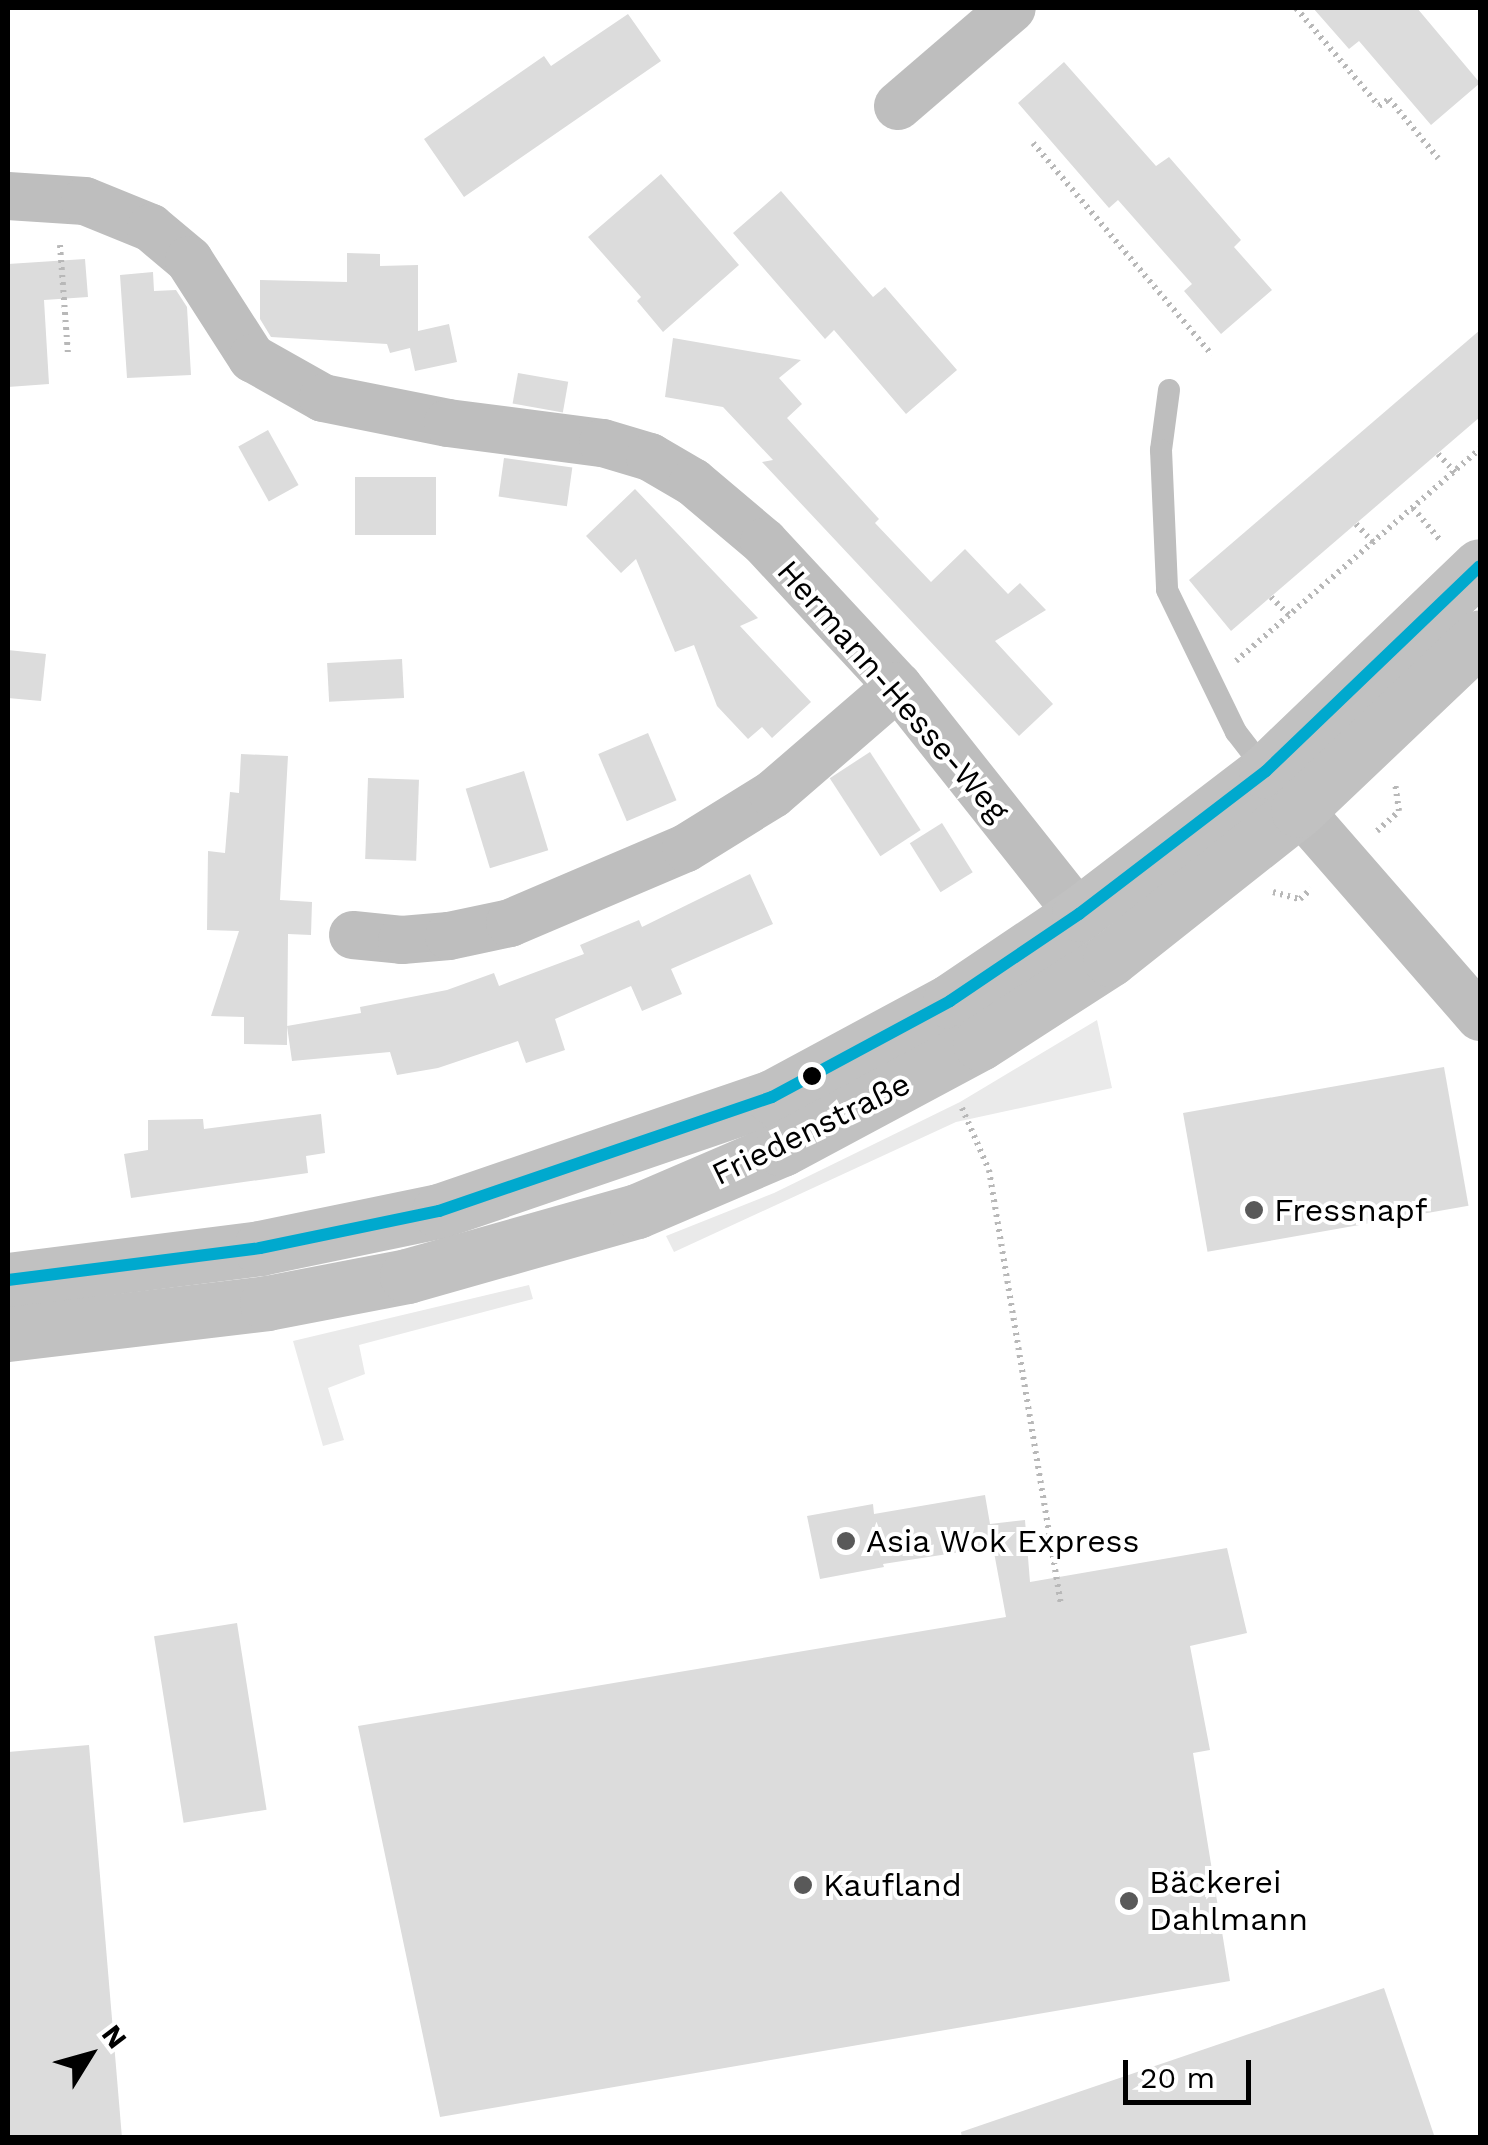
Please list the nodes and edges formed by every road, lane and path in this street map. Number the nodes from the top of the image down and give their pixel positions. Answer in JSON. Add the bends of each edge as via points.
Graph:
{"nodes":[{"id":1,"x":1012,"y":8,"type":"edge"},
{"id":2,"x":1296,"y":8,"type":"edge"},
{"id":3,"x":898,"y":106,"type":"dead end"},
{"id":4,"x":1033,"y":143,"type":"dead end"},
{"id":5,"x":1438,"y":158,"type":"dead end"},
{"id":6,"x":8,"y":196,"type":"edge"},
{"id":7,"x":56,"y":197,"type":"junction"},
{"id":8,"x":68,"y":353,"type":"dead end"},
{"id":9,"x":1212,"y":355,"type":"dead end"},
{"id":10,"x":1169,"y":390,"type":"dead end"},
{"id":11,"x":1480,"y":449,"type":"edge"},
{"id":12,"x":1438,"y":454,"type":"dead end"},
{"id":13,"x":1454,"y":472,"type":"junction"},
{"id":14,"x":1413,"y":508,"type":"junction"},
{"id":15,"x":1356,"y":524,"type":"dead end"},
{"id":16,"x":1373,"y":542,"type":"junction"},
{"id":17,"x":1466,"y":559,"type":"edge"},
{"id":18,"x":1271,"y":597,"type":"dead end"},
{"id":19,"x":1289,"y":616,"type":"junction"},
{"id":20,"x":1480,"y":637,"type":"edge"},
{"id":21,"x":1211,"y":683,"type":"junction"},
{"id":22,"x":898,"y":686,"type":"junction"},
{"id":23,"x":1282,"y":790,"type":"junction"},
{"id":24,"x":1079,"y":914,"type":"junction"},
{"id":25,"x":352,"y":935,"type":"dead end"},
{"id":26,"x":1480,"y":1016,"type":"edge"},
{"id":27,"x":960,"y":1102,"type":"dead end"},
{"id":28,"x":8,"y":1280,"type":"edge"},
{"id":29,"x":8,"y":1334,"type":"edge"},
{"id":30,"x":1061,"y":1605,"type":"dead end"}],
"edges":[{"from":1,"to":3,"type":"street"},
{"from":2,"to":5,"type":"path","via":[[1379,106],[1389,99]]},
{"from":4,"to":9,"type":"path"},
{"from":6,"to":7,"type":"street","name":"Hermann-Hesse-Weg"},
{"from":7,"to":8,"type":"path"},
{"from":7,"to":22,"type":"street","name":"Hermann-Hesse-Weg","via":[[111,209],[164,236],[189,260],[252,358],[323,398],[603,443],[663,464],[764,542]]},
{"from":10,"to":21,"type":"lane","via":[[1161,450],[1167,590]]},
{"from":11,"to":13,"type":"path"},
{"from":12,"to":13,"type":"path"},
{"from":13,"to":14,"type":"path"},
{"from":14,"to":16,"type":"path"},
{"from":14,"to":17,"type":"path"},
{"from":15,"to":16,"type":"path"},
{"from":16,"to":19,"type":"path"},
{"from":17,"to":23,"type":"main road","name":"Friedenstraße"},
{"from":18,"to":19,"type":"path"},
{"from":19,"to":21,"type":"path"},
{"from":20,"to":23,"type":"main road","name":"Friedenstraße"},
{"from":21,"to":23,"type":"lane","via":[[1236,732]]},
{"from":22,"to":24,"type":"street","name":"Hermann-Hesse-Weg"},
{"from":22,"to":25,"type":"street","via":[[772,794],[686,848],[510,923],[402,940]]},
{"from":23,"to":24,"type":"main road","name":"Friedenstraße"},
{"from":23,"to":26,"type":"street"},
{"from":23,"to":29,"type":"main road","name":"Friedenstraße","via":[[1110,959],[980,1044],[782,1149],[637,1211],[407,1276],[267,1304]]},
{"from":24,"to":28,"type":"main road","name":"Friedenstraße","via":[[950,1000],[772,1098],[591,1162],[439,1211],[260,1248]]},
{"from":27,"to":30,"type":"path","via":[[989,1170]]}]}
